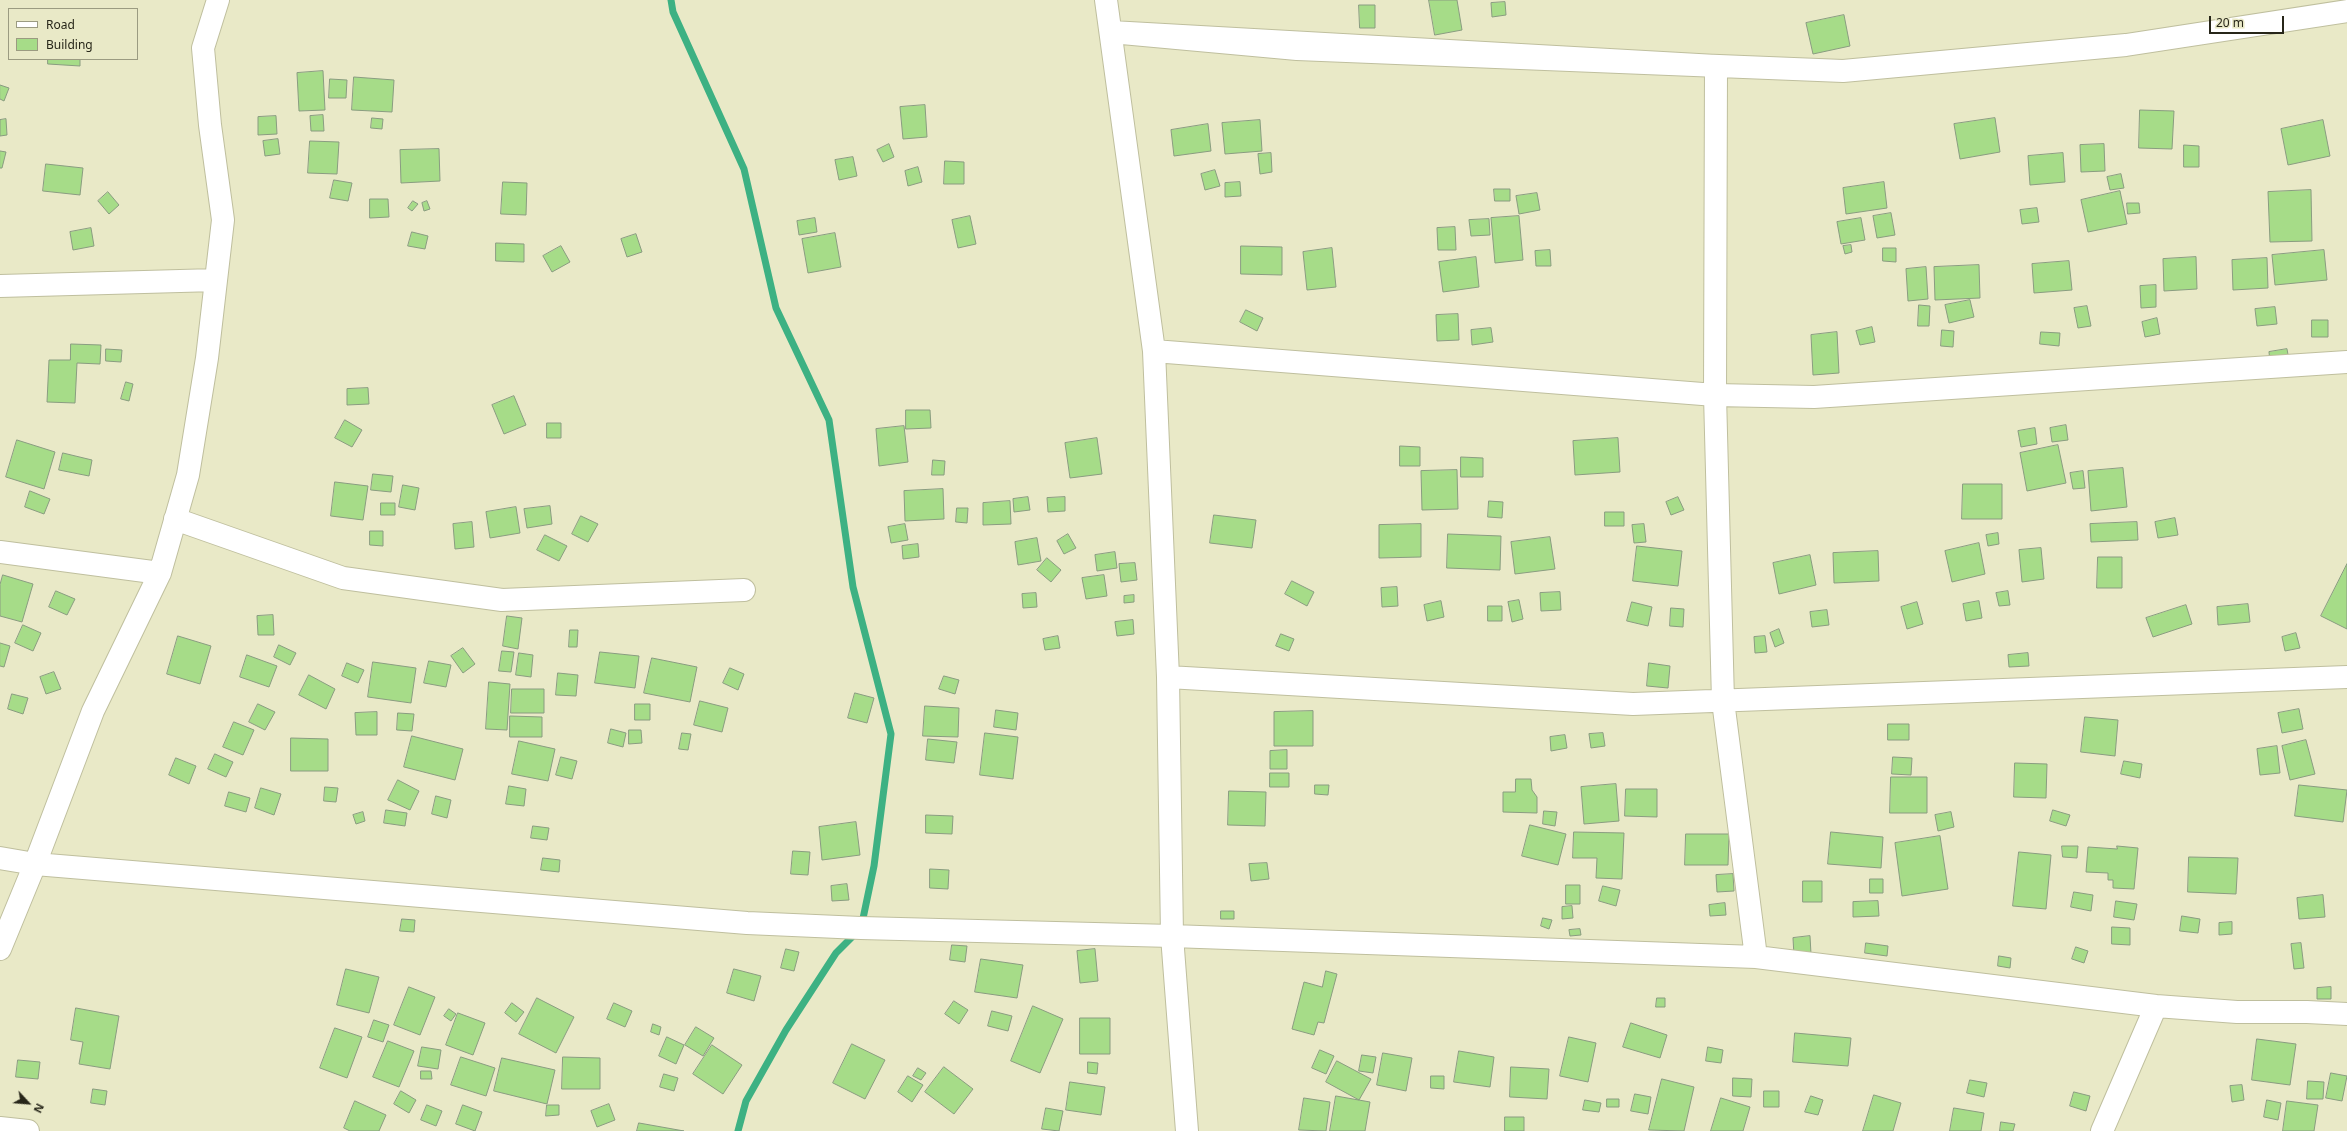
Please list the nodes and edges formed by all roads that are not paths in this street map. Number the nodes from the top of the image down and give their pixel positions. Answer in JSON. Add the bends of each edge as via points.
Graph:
{"nodes":[{"id":1,"x":218,"y":0,"type":"edge"},
{"id":2,"x":1106,"y":0,"type":"edge"},
{"id":3,"x":2347,"y":11,"type":"edge"},
{"id":4,"x":1111,"y":32,"type":"junction"},
{"id":5,"x":1716,"y":66,"type":"junction"},
{"id":6,"x":216,"y":280,"type":"junction"},
{"id":7,"x":0,"y":286,"type":"edge"},
{"id":8,"x":1154,"y":351,"type":"junction"},
{"id":9,"x":2347,"y":362,"type":"edge"},
{"id":10,"x":1715,"y":395,"type":"junction"},
{"id":11,"x":175,"y":518,"type":"junction"},
{"id":12,"x":0,"y":552,"type":"edge"},
{"id":13,"x":160,"y":573,"type":"junction"},
{"id":14,"x":744,"y":590,"type":"dead end"},
{"id":15,"x":1168,"y":677,"type":"junction"},
{"id":16,"x":2347,"y":677,"type":"edge"},
{"id":17,"x":1723,"y":701,"type":"junction"},
{"id":18,"x":0,"y":858,"type":"edge"},
{"id":19,"x":35,"y":864,"type":"junction"},
{"id":20,"x":1172,"y":936,"type":"junction"},
{"id":21,"x":0,"y":949,"type":"edge"},
{"id":22,"x":1756,"y":957,"type":"junction"},
{"id":23,"x":2156,"y":1006,"type":"junction"},
{"id":24,"x":2347,"y":1014,"type":"edge"},
{"id":25,"x":0,"y":1128,"type":"edge"},
{"id":26,"x":28,"y":1131,"type":"edge"},
{"id":27,"x":1187,"y":1131,"type":"edge"},
{"id":28,"x":2102,"y":1131,"type":"edge"}],
"edges":[{"from":1,"to":6,"type":"street","via":[[203,48],[223,220]]},
{"from":2,"to":4,"type":"street"},
{"from":3,"to":5,"type":"street","via":[[2126,45],[1843,71]]},
{"from":4,"to":5,"type":"street","via":[[1297,49]]},
{"from":4,"to":8,"type":"street"},
{"from":5,"to":10,"type":"street"},
{"from":6,"to":7,"type":"street"},
{"from":6,"to":11,"type":"street","via":[[207,358],[188,475]]},
{"from":8,"to":10,"type":"street"},
{"from":8,"to":15,"type":"street"},
{"from":9,"to":10,"type":"street","via":[[1814,398]]},
{"from":10,"to":17,"type":"street"},
{"from":11,"to":13,"type":"street"},
{"from":11,"to":14,"type":"street","via":[[343,578],[502,600]]},
{"from":12,"to":13,"type":"street"},
{"from":13,"to":19,"type":"street","via":[[94,711]]},
{"from":15,"to":17,"type":"street","via":[[1633,704]]},
{"from":15,"to":20,"type":"street"},
{"from":16,"to":17,"type":"street"},
{"from":17,"to":22,"type":"street"},
{"from":18,"to":19,"type":"street"},
{"from":19,"to":20,"type":"street","via":[[747,923]]},
{"from":19,"to":21,"type":"street"},
{"from":20,"to":22,"type":"street"},
{"from":20,"to":27,"type":"street"},
{"from":22,"to":23,"type":"street"},
{"from":23,"to":24,"type":"street","via":[[2237,1012]]},
{"from":23,"to":28,"type":"street"},
{"from":25,"to":26,"type":"street"}]}
